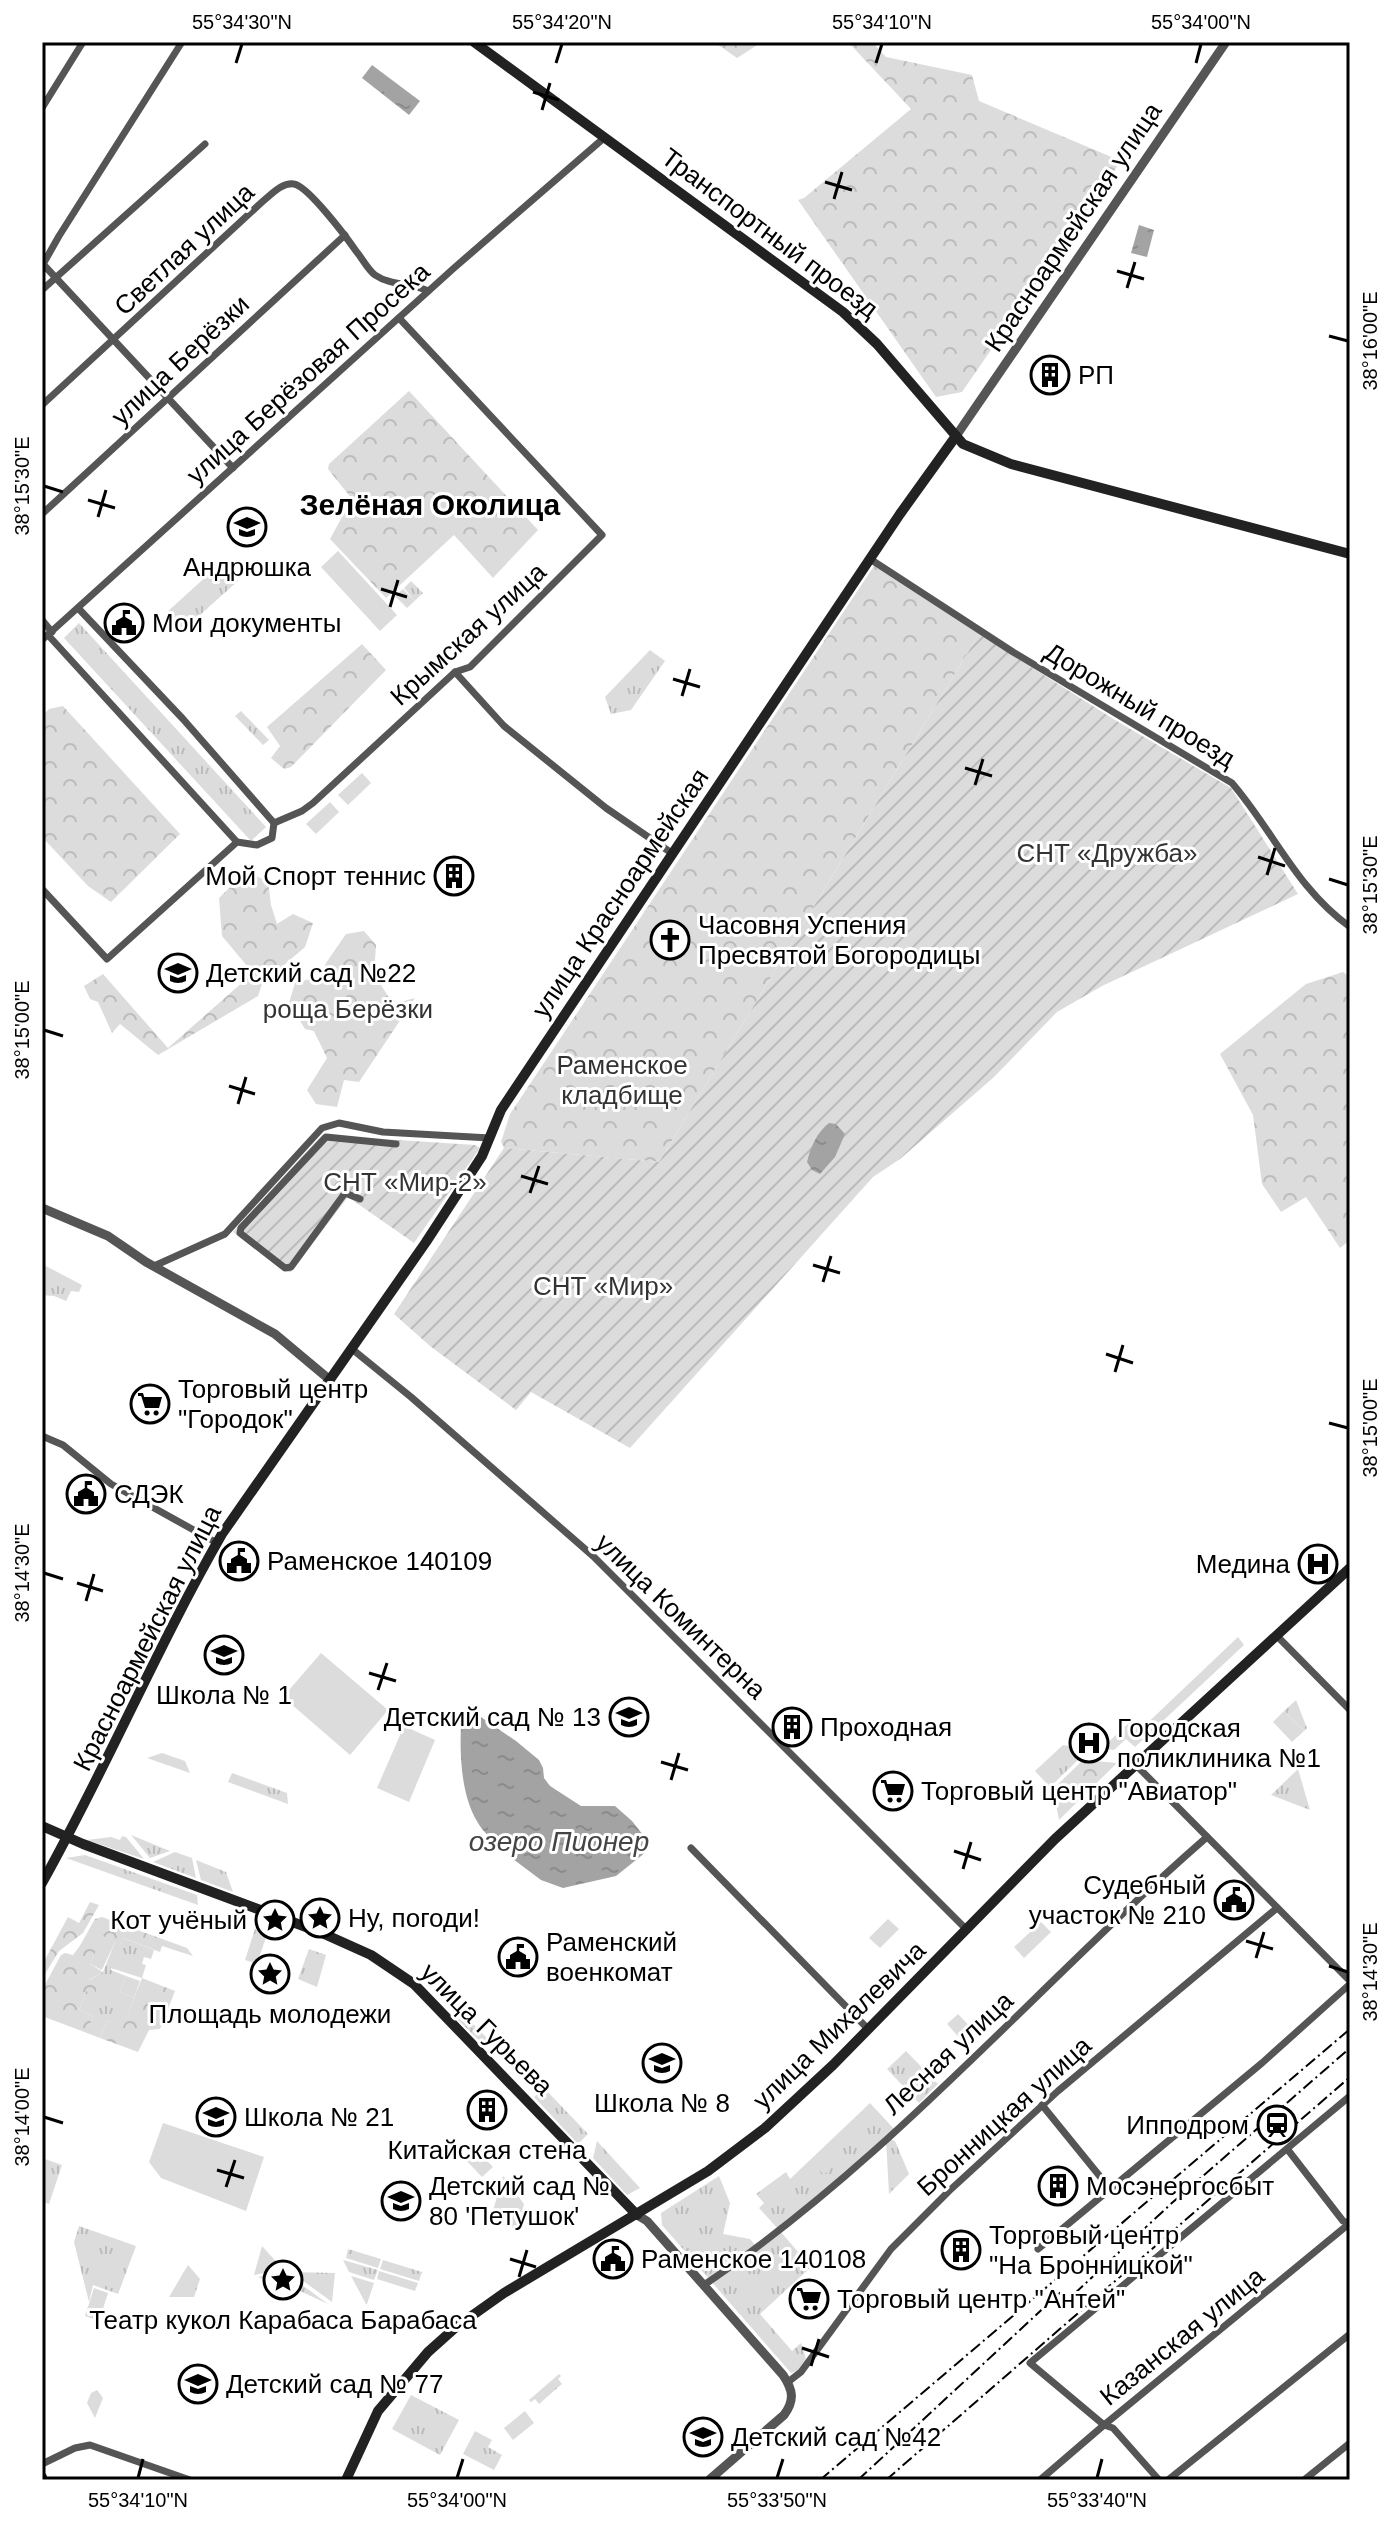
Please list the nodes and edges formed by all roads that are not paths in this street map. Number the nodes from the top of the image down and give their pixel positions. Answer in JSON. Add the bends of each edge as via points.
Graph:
{"nodes":[{"id":1,"x":83,"y":42,"type":"edge"},
{"id":2,"x":182,"y":42,"type":"edge"},
{"id":3,"x":474,"y":42,"type":"edge"},
{"id":4,"x":1226,"y":42,"type":"edge"},
{"id":5,"x":42,"y":108,"type":"edge"},
{"id":6,"x":604,"y":138,"type":"junction"},
{"id":7,"x":205,"y":144,"type":"dead end"},
{"id":8,"x":345,"y":235,"type":"junction"},
{"id":9,"x":43,"y":264,"type":"edge"},
{"id":10,"x":56,"y":277,"type":"junction"},
{"id":11,"x":42,"y":290,"type":"edge"},
{"id":12,"x":428,"y":291,"type":"junction"},
{"id":13,"x":399,"y":318,"type":"junction"},
{"id":14,"x":113,"y":341,"type":"junction"},
{"id":15,"x":167,"y":398,"type":"junction"},
{"id":16,"x":42,"y":405,"type":"edge"},
{"id":17,"x":956,"y":436,"type":"junction"},
{"id":18,"x":233,"y":468,"type":"junction"},
{"id":19,"x":42,"y":514,"type":"edge"},
{"id":20,"x":1350,"y":554,"type":"edge"},
{"id":21,"x":870,"y":559,"type":"junction"},
{"id":22,"x":78,"y":608,"type":"junction"},
{"id":23,"x":42,"y":620,"type":"edge"},
{"id":24,"x":47,"y":636,"type":"edge"},
{"id":25,"x":455,"y":672,"type":"junction"},
{"id":26,"x":274,"y":823,"type":"junction"},
{"id":27,"x":237,"y":842,"type":"junction"},
{"id":28,"x":673,"y":854,"type":"junction"},
{"id":29,"x":42,"y":889,"type":"edge"},
{"id":30,"x":1350,"y":927,"type":"edge"},
{"id":31,"x":490,"y":1138,"type":"junction"},
{"id":32,"x":396,"y":1144,"type":"dead end"},
{"id":33,"x":360,"y":1199,"type":"dead end"},
{"id":34,"x":42,"y":1208,"type":"edge"},
{"id":35,"x":154,"y":1266,"type":"junction"},
{"id":36,"x":352,"y":1349,"type":"junction"},
{"id":37,"x":330,"y":1380,"type":"junction"},
{"id":38,"x":42,"y":1436,"type":"edge"},
{"id":39,"x":217,"y":1543,"type":"junction"},
{"id":40,"x":1350,"y":1568,"type":"edge"},
{"id":41,"x":1275,"y":1634,"type":"junction"},
{"id":42,"x":1350,"y":1710,"type":"edge"},
{"id":43,"x":1134,"y":1764,"type":"junction"},
{"id":44,"x":42,"y":1826,"type":"edge"},
{"id":45,"x":1207,"y":1837,"type":"junction"},
{"id":46,"x":68,"y":1838,"type":"junction"},
{"id":47,"x":691,"y":1848,"type":"dead end"},
{"id":48,"x":42,"y":1883,"type":"edge"},
{"id":49,"x":1277,"y":1908,"type":"junction"},
{"id":50,"x":967,"y":1930,"type":"junction"},
{"id":51,"x":1350,"y":1983,"type":"edge"},
{"id":52,"x":868,"y":2029,"type":"junction"},
{"id":53,"x":1350,"y":2096,"type":"edge"},
{"id":54,"x":1042,"y":2105,"type":"junction"},
{"id":55,"x":1288,"y":2150,"type":"junction"},
{"id":56,"x":1111,"y":2190,"type":"junction"},
{"id":57,"x":637,"y":2215,"type":"junction"},
{"id":58,"x":1350,"y":2223,"type":"edge"},
{"id":59,"x":1038,"y":2249,"type":"dead end"},
{"id":60,"x":704,"y":2285,"type":"junction"},
{"id":61,"x":1350,"y":2334,"type":"edge"},
{"id":62,"x":788,"y":2382,"type":"junction"},
{"id":63,"x":1104,"y":2425,"type":"junction"},
{"id":64,"x":1350,"y":2443,"type":"edge"},
{"id":65,"x":42,"y":2464,"type":"edge"},
{"id":66,"x":190,"y":2480,"type":"edge"},
{"id":67,"x":346,"y":2480,"type":"edge"},
{"id":68,"x":709,"y":2480,"type":"edge"},
{"id":69,"x":1040,"y":2480,"type":"edge"},
{"id":70,"x":1159,"y":2480,"type":"edge"},
{"id":71,"x":1168,"y":2480,"type":"edge"},
{"id":72,"x":1304,"y":2480,"type":"edge"}],
"edges":[{"from":1,"to":5,"type":"street"},
{"from":2,"to":9,"type":"street"},
{"from":3,"to":6,"type":"main road","name":"Транспортный проезд"},
{"from":4,"to":17,"type":"street","name":"Красноармейская улица"},
{"from":6,"to":12,"type":"street","name":"улица Берёзовая Просека"},
{"from":6,"to":17,"type":"main road","name":"Транспортный проезд","via":[[843,312]]},
{"from":7,"to":10,"type":"street"},
{"from":8,"to":12,"type":"street","name":"Светлая улица","via":[[374,275]]},
{"from":8,"to":14,"type":"street","name":"Светлая улица","via":[[299,185],[284,185]]},
{"from":8,"to":15,"type":"street","name":"улица Берёзки"},
{"from":9,"to":10,"type":"street"},
{"from":10,"to":11,"type":"street"},
{"from":10,"to":14,"type":"street"},
{"from":12,"to":13,"type":"street","name":"улица Берёзовая Просека"},
{"from":13,"to":18,"type":"street","name":"улица Берёзовая Просека"},
{"from":13,"to":25,"type":"street","name":"Крымская улица","via":[[602,535],[470,667]]},
{"from":14,"to":15,"type":"street"},
{"from":14,"to":16,"type":"street","name":"Светлая улица"},
{"from":15,"to":18,"type":"street"},
{"from":15,"to":19,"type":"street","name":"улица Берёзки"},
{"from":17,"to":20,"type":"main road","name":"Транспортный проезд","via":[[1011,464]]},
{"from":17,"to":21,"type":"main road","name":"улица Красноармейская"},
{"from":18,"to":22,"type":"street","name":"улица Берёзовая Просека"},
{"from":21,"to":28,"type":"main road","name":"улица Красноармейская"},
{"from":21,"to":30,"type":"street","name":"Дорожный проезд","via":[[1232,783],[1303,883]]},
{"from":22,"to":24,"type":"street","name":"улица Берёзовая Просека"},
{"from":22,"to":26,"type":"street"},
{"from":23,"to":24,"type":"street"},
{"from":24,"to":27,"type":"street"},
{"from":25,"to":26,"type":"street","name":"Крымская улица","via":[[313,803]]},
{"from":25,"to":28,"type":"street","via":[[504,726]]},
{"from":26,"to":27,"type":"street","via":[[272,838],[257,845]]},
{"from":27,"to":29,"type":"street","via":[[107,959]]},
{"from":28,"to":31,"type":"main road","name":"улица Красноармейская","via":[[501,1110]]},
{"from":31,"to":35,"type":"street","via":[[383,1132],[339,1123],[322,1128],[225,1234]]},
{"from":31,"to":36,"type":"main road","name":"улица Красноармейская"},
{"from":32,"to":33,"type":"street","via":[[326,1137],[240,1233],[285,1268],[291,1267],[345,1193]]},
{"from":34,"to":35,"type":"street","via":[[108,1236]]},
{"from":35,"to":37,"type":"street","via":[[275,1334]]},
{"from":36,"to":37,"type":"main road","name":"улица Красноармейская"},
{"from":36,"to":50,"type":"street","name":"улица Коминтерна","via":[[593,1556]]},
{"from":37,"to":39,"type":"main road","name":"Красноармейская улица"},
{"from":38,"to":39,"type":"street","via":[[63,1445],[111,1484]]},
{"from":39,"to":46,"type":"main road","name":"Красноармейская улица"},
{"from":40,"to":41,"type":"main road","name":"улица Михалевича"},
{"from":41,"to":42,"type":"street"},
{"from":41,"to":43,"type":"main road","name":"улица Михалевича"},
{"from":43,"to":45,"type":"street"},
{"from":43,"to":50,"type":"main road","name":"улица Михалевича"},
{"from":44,"to":46,"type":"main road","name":"улица Гурьева"},
{"from":45,"to":49,"type":"street"},
{"from":45,"to":60,"type":"street","name":"Лесная улица","via":[[906,2121],[779,2230]]},
{"from":46,"to":48,"type":"main road","name":"Красноармейская улица"},
{"from":46,"to":57,"type":"main road","name":"улица Гурьева","via":[[322,1933],[398,1972],[439,2007]]},
{"from":47,"to":52,"type":"street"},
{"from":49,"to":51,"type":"street"},
{"from":49,"to":54,"type":"street","name":"Бронницкая улица"},
{"from":50,"to":52,"type":"main road","name":"улица Михалевича"},
{"from":51,"to":56,"type":"street"},
{"from":52,"to":57,"type":"main road","name":"улица Михалевича","via":[[750,2141]]},
{"from":53,"to":55,"type":"street"},
{"from":54,"to":56,"type":"street"},
{"from":54,"to":62,"type":"street","name":"Бронницкая улица","via":[[891,2249],[801,2372]]},
{"from":55,"to":58,"type":"street","via":[[1343,2221]]},
{"from":55,"to":63,"type":"street","via":[[1030,2363]]},
{"from":56,"to":59,"type":"street"},
{"from":57,"to":60,"type":"street","name":"улица Гурьева"},
{"from":57,"to":67,"type":"main road","name":"улица Михалевича","via":[[504,2293],[428,2352],[378,2411]]},
{"from":58,"to":63,"type":"street","name":"Казанская улица"},
{"from":60,"to":62,"type":"street","name":"улица Гурьева"},
{"from":61,"to":71,"type":"street"},
{"from":62,"to":68,"type":"street","via":[[792,2395],[782,2417]]},
{"from":63,"to":69,"type":"street","name":"Казанская улица"},
{"from":63,"to":70,"type":"street","via":[[1113,2428]]},
{"from":64,"to":72,"type":"street"},
{"from":65,"to":66,"type":"street","via":[[90,2445]]}]}
